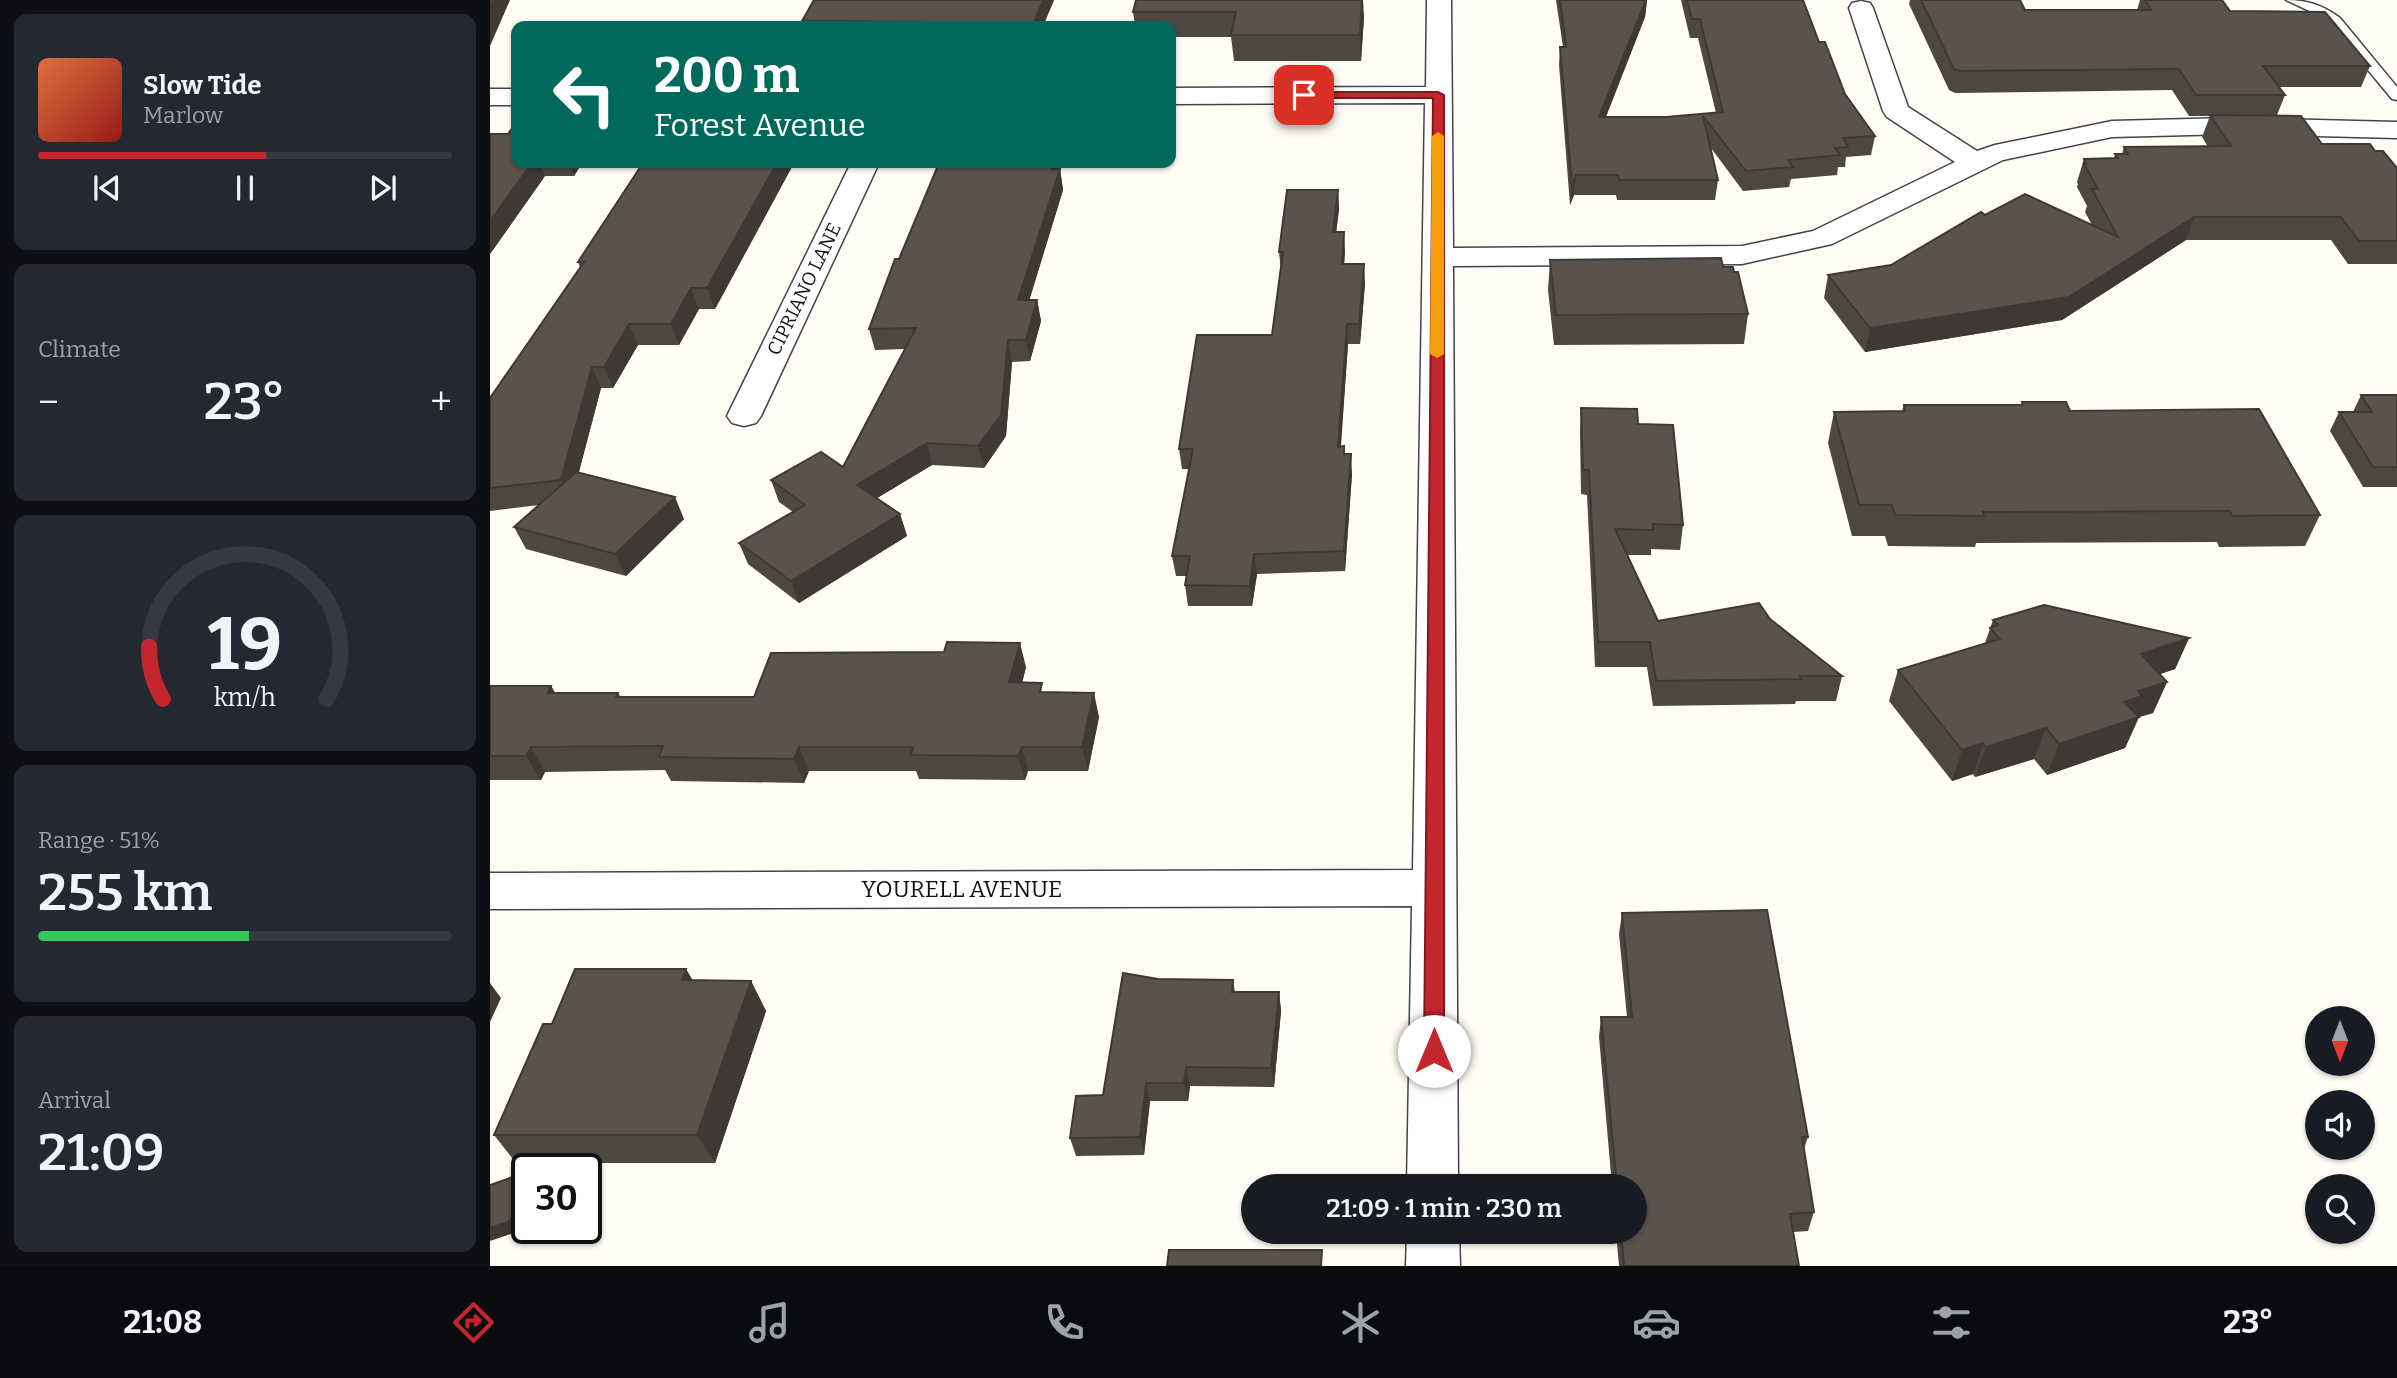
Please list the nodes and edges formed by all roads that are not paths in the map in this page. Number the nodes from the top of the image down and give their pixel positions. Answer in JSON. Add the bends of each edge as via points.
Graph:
{"nodes":[{"id":1,"x":1439,"y":0,"type":"edge"},
{"id":2,"x":2292,"y":0,"type":"edge"},
{"id":3,"x":1861,"y":8,"type":"dead end"},
{"id":4,"x":1438,"y":95,"type":"junction"},
{"id":5,"x":1176,"y":96,"type":"edge"},
{"id":6,"x":2397,"y":96,"type":"edge"},
{"id":7,"x":490,"y":97,"type":"edge"},
{"id":8,"x":511,"y":97,"type":"edge"},
{"id":9,"x":2397,"y":130,"type":"edge"},
{"id":10,"x":1976,"y":163,"type":"junction"},
{"id":11,"x":863,"y":168,"type":"edge"},
{"id":12,"x":1437,"y":257,"type":"junction"},
{"id":13,"x":744,"y":416,"type":"dead end"},
{"id":14,"x":1435,"y":888,"type":"junction"},
{"id":15,"x":490,"y":891,"type":"edge"},
{"id":16,"x":1433,"y":1174,"type":"edge"},
{"id":17,"x":1433,"y":1244,"type":"edge"},
{"id":18,"x":1433,"y":1266,"type":"edge"}],
"edges":[{"from":1,"to":4,"type":"street"},
{"from":2,"to":6,"type":"lane","via":[[2335,21]]},
{"from":3,"to":10,"type":"street","via":[[1896,111]]},
{"from":4,"to":5,"type":"street"},
{"from":4,"to":12,"type":"street"},
{"from":7,"to":8,"type":"street"},
{"from":9,"to":10,"type":"street","via":[[2112,129],[1995,153]]},
{"from":10,"to":12,"type":"street","via":[[1822,238],[1742,255]]},
{"from":11,"to":13,"type":"street","name":"CIPRIANO LANE"},
{"from":12,"to":14,"type":"street"},
{"from":14,"to":15,"type":"street","name":"YOURELL AVENUE"},
{"from":14,"to":16,"type":"street"},
{"from":17,"to":18,"type":"street"}]}
